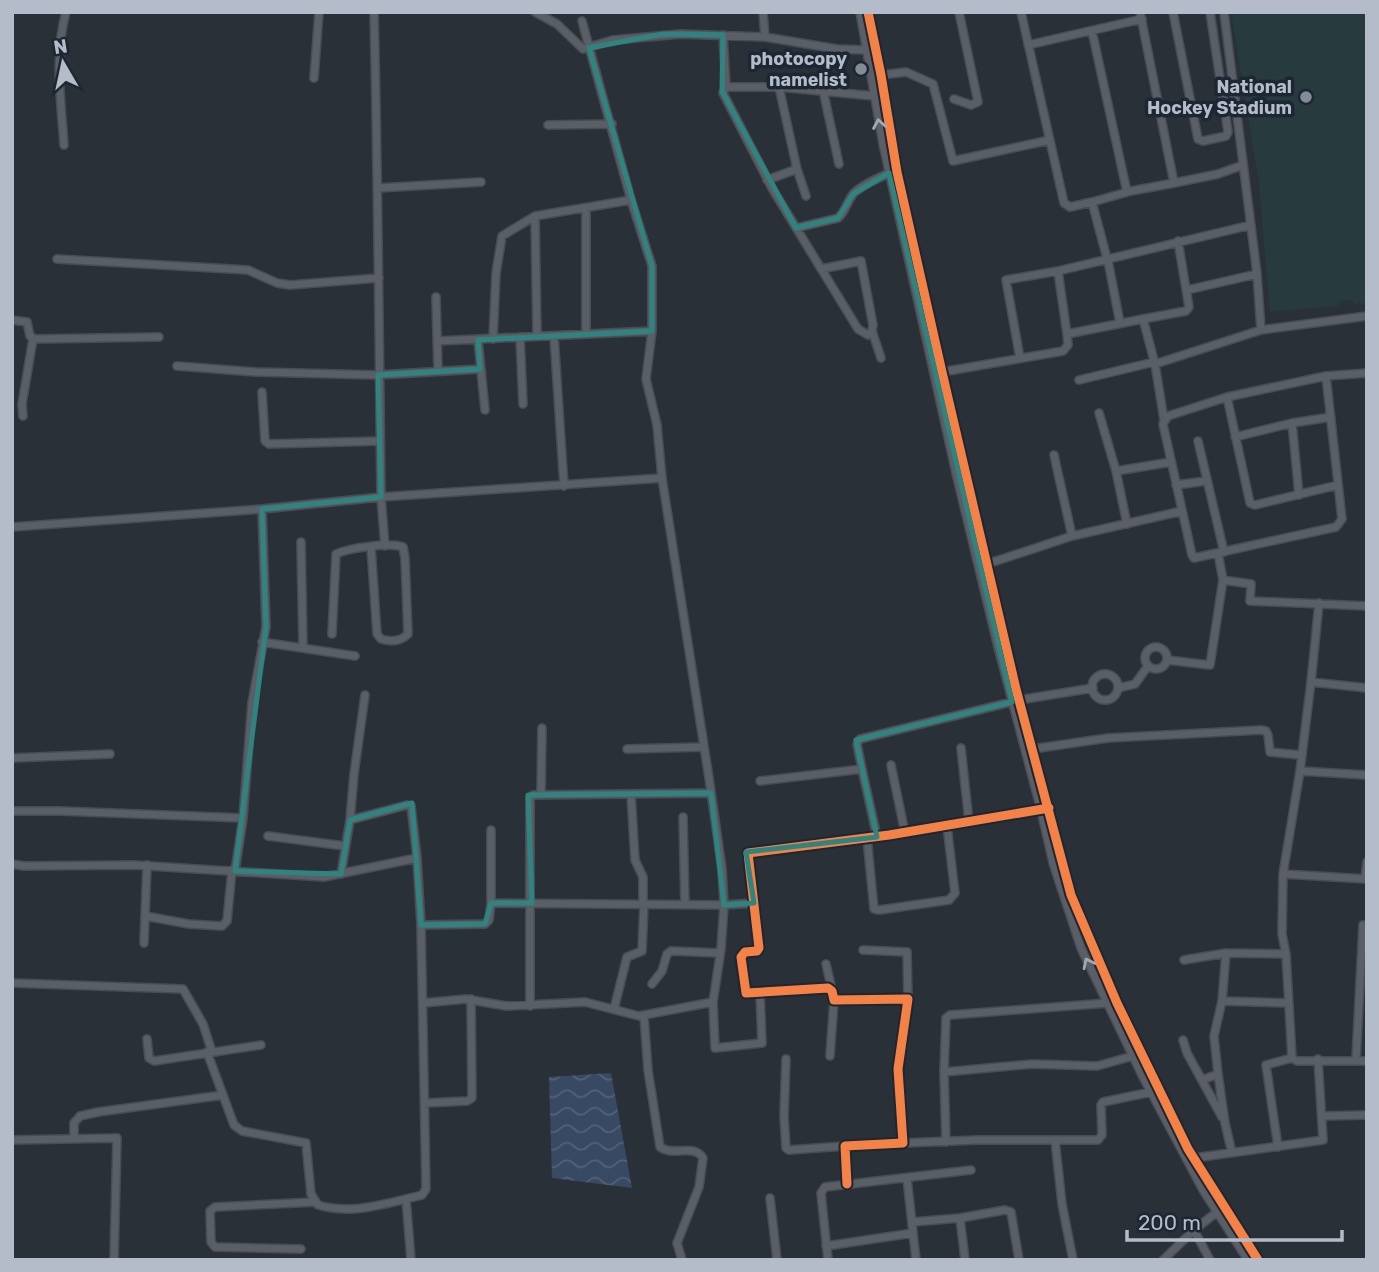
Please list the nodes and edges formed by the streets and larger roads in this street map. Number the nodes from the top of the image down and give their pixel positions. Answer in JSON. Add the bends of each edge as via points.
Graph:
{"nodes":[{"id":1,"x":66,"y":12,"type":"edge"},
{"id":2,"x":319,"y":12,"type":"edge"},
{"id":3,"x":374,"y":12,"type":"edge"},
{"id":4,"x":535,"y":12,"type":"edge"},
{"id":5,"x":763,"y":12,"type":"edge"},
{"id":6,"x":860,"y":12,"type":"edge"},
{"id":7,"x":868,"y":12,"type":"edge"},
{"id":8,"x":959,"y":12,"type":"edge"},
{"id":9,"x":1021,"y":12,"type":"edge"},
{"id":10,"x":1173,"y":12,"type":"edge"},
{"id":11,"x":1210,"y":12,"type":"edge"},
{"id":12,"x":1224,"y":12,"type":"edge"},
{"id":13,"x":1141,"y":16,"type":"edge"},
{"id":14,"x":582,"y":20,"type":"dead end"},
{"id":15,"x":1091,"y":31,"type":"junction"},
{"id":16,"x":723,"y":35,"type":"junction"},
{"id":17,"x":765,"y":37,"type":"junction"},
{"id":18,"x":1028,"y":45,"type":"junction"},
{"id":19,"x":589,"y":48,"type":"junction"},
{"id":20,"x":867,"y":50,"type":"junction"},
{"id":21,"x":881,"y":75,"type":"junction"},
{"id":22,"x":314,"y":78,"type":"dead end"},
{"id":23,"x":726,"y":87,"type":"junction"},
{"id":24,"x":779,"y":87,"type":"junction"},
{"id":25,"x":822,"y":90,"type":"junction"},
{"id":26,"x":874,"y":96,"type":"junction"},
{"id":27,"x":954,"y":99,"type":"dead end"},
{"id":28,"x":612,"y":124,"type":"junction"},
{"id":29,"x":548,"y":125,"type":"dead end"},
{"id":30,"x":1050,"y":140,"type":"junction"},
{"id":31,"x":64,"y":145,"type":"dead end"},
{"id":32,"x":839,"y":164,"type":"dead end"},
{"id":33,"x":1243,"y":164,"type":"junction"},
{"id":34,"x":797,"y":169,"type":"junction"},
{"id":35,"x":889,"y":173,"type":"junction"},
{"id":36,"x":767,"y":180,"type":"junction"},
{"id":37,"x":481,"y":182,"type":"dead end"},
{"id":38,"x":1174,"y":183,"type":"junction"},
{"id":39,"x":378,"y":188,"type":"junction"},
{"id":40,"x":1127,"y":192,"type":"junction"},
{"id":41,"x":806,"y":196,"type":"dead end"},
{"id":42,"x":631,"y":200,"type":"junction"},
{"id":43,"x":1092,"y":202,"type":"junction"},
{"id":44,"x":586,"y":209,"type":"junction"},
{"id":45,"x":535,"y":216,"type":"junction"},
{"id":46,"x":1251,"y":225,"type":"junction"},
{"id":47,"x":796,"y":228,"type":"junction"},
{"id":48,"x":1178,"y":242,"type":"junction"},
{"id":49,"x":1106,"y":258,"type":"junction"},
{"id":50,"x":57,"y":259,"type":"dead end"},
{"id":51,"x":821,"y":269,"type":"junction"},
{"id":52,"x":1058,"y":271,"type":"junction"},
{"id":53,"x":1257,"y":274,"type":"junction"},
{"id":54,"x":379,"y":278,"type":"junction"},
{"id":55,"x":1187,"y":290,"type":"junction"},
{"id":56,"x":436,"y":296,"type":"dead end"},
{"id":57,"x":1367,"y":316,"type":"edge"},
{"id":58,"x":1143,"y":319,"type":"junction"},
{"id":59,"x":12,"y":320,"type":"edge"},
{"id":60,"x":1120,"y":323,"type":"junction"},
{"id":61,"x":1261,"y":330,"type":"junction"},
{"id":62,"x":652,"y":331,"type":"junction"},
{"id":63,"x":872,"y":331,"type":"junction"},
{"id":64,"x":586,"y":334,"type":"junction"},
{"id":65,"x":1067,"y":334,"type":"junction"},
{"id":66,"x":537,"y":335,"type":"junction"},
{"id":67,"x":554,"y":336,"type":"junction"},
{"id":68,"x":159,"y":337,"type":"dead end"},
{"id":69,"x":520,"y":337,"type":"junction"},
{"id":70,"x":33,"y":339,"type":"junction"},
{"id":71,"x":493,"y":339,"type":"junction"},
{"id":72,"x":478,"y":340,"type":"junction"},
{"id":73,"x":437,"y":341,"type":"junction"},
{"id":74,"x":881,"y":358,"type":"dead end"},
{"id":75,"x":1020,"y":359,"type":"junction"},
{"id":76,"x":1154,"y":363,"type":"junction"},
{"id":77,"x":177,"y":366,"type":"dead end"},
{"id":78,"x":480,"y":369,"type":"junction"},
{"id":79,"x":438,"y":372,"type":"junction"},
{"id":80,"x":942,"y":372,"type":"junction"},
{"id":81,"x":1367,"y":373,"type":"edge"},
{"id":82,"x":379,"y":375,"type":"junction"},
{"id":83,"x":1326,"y":376,"type":"junction"},
{"id":84,"x":1079,"y":380,"type":"dead end"},
{"id":85,"x":262,"y":392,"type":"dead end"},
{"id":86,"x":1227,"y":397,"type":"junction"},
{"id":87,"x":523,"y":404,"type":"dead end"},
{"id":88,"x":485,"y":410,"type":"dead end"},
{"id":89,"x":1099,"y":413,"type":"dead end"},
{"id":90,"x":23,"y":416,"type":"dead end"},
{"id":91,"x":1331,"y":418,"type":"junction"},
{"id":92,"x":1164,"y":420,"type":"junction"},
{"id":93,"x":1292,"y":423,"type":"junction"},
{"id":94,"x":1235,"y":437,"type":"junction"},
{"id":95,"x":380,"y":441,"type":"junction"},
{"id":96,"x":1198,"y":441,"type":"dead end"},
{"id":97,"x":1054,"y":455,"type":"dead end"},
{"id":98,"x":1171,"y":462,"type":"junction"},
{"id":99,"x":1116,"y":471,"type":"junction"},
{"id":100,"x":662,"y":478,"type":"junction"},
{"id":101,"x":1206,"y":481,"type":"junction"},
{"id":102,"x":1176,"y":485,"type":"junction"},
{"id":103,"x":1339,"y":485,"type":"junction"},
{"id":104,"x":564,"y":486,"type":"junction"},
{"id":105,"x":1299,"y":495,"type":"junction"},
{"id":106,"x":381,"y":497,"type":"junction"},
{"id":107,"x":262,"y":509,"type":"junction"},
{"id":108,"x":1182,"y":511,"type":"junction"},
{"id":109,"x":1127,"y":524,"type":"junction"},
{"id":110,"x":12,"y":527,"type":"edge"},
{"id":111,"x":1072,"y":536,"type":"junction"},
{"id":112,"x":301,"y":542,"type":"dead end"},
{"id":113,"x":385,"y":546,"type":"junction"},
{"id":114,"x":371,"y":547,"type":"junction"},
{"id":115,"x":1221,"y":552,"type":"junction"},
{"id":116,"x":987,"y":564,"type":"junction"},
{"id":117,"x":1223,"y":580,"type":"junction"},
{"id":118,"x":1319,"y":603,"type":"junction"},
{"id":119,"x":1367,"y":606,"type":"edge"},
{"id":120,"x":332,"y":634,"type":"dead end"},
{"id":121,"x":262,"y":642,"type":"junction"},
{"id":122,"x":303,"y":647,"type":"junction"},
{"id":123,"x":355,"y":656,"type":"dead end"},
{"id":124,"x":1167,"y":660,"type":"junction"},
{"id":125,"x":1148,"y":666,"type":"junction"},
{"id":126,"x":1311,"y":682,"type":"junction"},
{"id":127,"x":1093,"y":688,"type":"junction"},
{"id":128,"x":1118,"y":688,"type":"junction"},
{"id":129,"x":1367,"y":688,"type":"edge"},
{"id":130,"x":365,"y":695,"type":"dead end"},
{"id":131,"x":1015,"y":701,"type":"junction"},
{"id":132,"x":542,"y":727,"type":"dead end"},
{"id":133,"x":704,"y":747,"type":"junction"},
{"id":134,"x":961,"y":748,"type":"dead end"},
{"id":135,"x":627,"y":749,"type":"dead end"},
{"id":136,"x":1032,"y":749,"type":"junction"},
{"id":137,"x":110,"y":754,"type":"dead end"},
{"id":138,"x":1300,"y":755,"type":"junction"},
{"id":139,"x":12,"y":758,"type":"edge"},
{"id":140,"x":891,"y":765,"type":"dead end"},
{"id":141,"x":862,"y":769,"type":"junction"},
{"id":142,"x":1300,"y":771,"type":"junction"},
{"id":143,"x":1367,"y":775,"type":"edge"},
{"id":144,"x":761,"y":781,"type":"dead end"},
{"id":145,"x":711,"y":793,"type":"junction"},
{"id":146,"x":631,"y":794,"type":"junction"},
{"id":147,"x":541,"y":795,"type":"junction"},
{"id":148,"x":1045,"y":809,"type":"junction"},
{"id":149,"x":12,"y":811,"type":"edge"},
{"id":150,"x":683,"y":817,"type":"dead end"},
{"id":151,"x":243,"y":818,"type":"junction"},
{"id":152,"x":350,"y":820,"type":"junction"},
{"id":153,"x":968,"y":822,"type":"junction"},
{"id":154,"x":947,"y":826,"type":"junction"},
{"id":155,"x":491,"y":830,"type":"dead end"},
{"id":156,"x":905,"y":833,"type":"junction"},
{"id":157,"x":268,"y":836,"type":"dead end"},
{"id":158,"x":877,"y":837,"type":"junction"},
{"id":159,"x":867,"y":838,"type":"junction"},
{"id":160,"x":345,"y":846,"type":"junction"},
{"id":161,"x":417,"y":858,"type":"junction"},
{"id":162,"x":1367,"y":862,"type":"edge"},
{"id":163,"x":12,"y":864,"type":"edge"},
{"id":164,"x":148,"y":865,"type":"junction"},
{"id":165,"x":234,"y":871,"type":"junction"},
{"id":166,"x":341,"y":874,"type":"junction"},
{"id":167,"x":1283,"y":874,"type":"junction"},
{"id":168,"x":1366,"y":879,"type":"edge"},
{"id":169,"x":754,"y":902,"type":"junction"},
{"id":170,"x":491,"y":903,"type":"junction"},
{"id":171,"x":531,"y":903,"type":"junction"},
{"id":172,"x":643,"y":904,"type":"junction"},
{"id":173,"x":685,"y":905,"type":"junction"},
{"id":174,"x":724,"y":905,"type":"junction"},
{"id":175,"x":145,"y":916,"type":"junction"},
{"id":176,"x":421,"y":925,"type":"junction"},
{"id":177,"x":1363,"y":925,"type":"dead end"},
{"id":178,"x":144,"y":943,"type":"dead end"},
{"id":179,"x":863,"y":950,"type":"dead end"},
{"id":180,"x":720,"y":953,"type":"junction"},
{"id":181,"x":1226,"y":953,"type":"junction"},
{"id":182,"x":1286,"y":954,"type":"junction"},
{"id":183,"x":1184,"y":960,"type":"dead end"},
{"id":184,"x":826,"y":964,"type":"dead end"},
{"id":185,"x":12,"y":983,"type":"edge"},
{"id":186,"x":652,"y":984,"type":"dead end"},
{"id":187,"x":832,"y":991,"type":"junction"},
{"id":188,"x":760,"y":993,"type":"junction"},
{"id":189,"x":471,"y":999,"type":"junction"},
{"id":190,"x":908,"y":999,"type":"junction"},
{"id":191,"x":834,"y":1000,"type":"junction"},
{"id":192,"x":1222,"y":1001,"type":"junction"},
{"id":193,"x":713,"y":1002,"type":"junction"},
{"id":194,"x":423,"y":1003,"type":"junction"},
{"id":195,"x":1108,"y":1003,"type":"junction"},
{"id":196,"x":1289,"y":1003,"type":"junction"},
{"id":197,"x":530,"y":1006,"type":"junction"},
{"id":198,"x":614,"y":1009,"type":"junction"},
{"id":199,"x":644,"y":1016,"type":"junction"},
{"id":200,"x":147,"y":1039,"type":"dead end"},
{"id":201,"x":1183,"y":1040,"type":"dead end"},
{"id":202,"x":261,"y":1045,"type":"dead end"},
{"id":203,"x":209,"y":1052,"type":"junction"},
{"id":204,"x":830,"y":1056,"type":"dead end"},
{"id":205,"x":1133,"y":1056,"type":"junction"},
{"id":206,"x":1293,"y":1058,"type":"junction"},
{"id":207,"x":786,"y":1059,"type":"dead end"},
{"id":208,"x":1318,"y":1059,"type":"junction"},
{"id":209,"x":1356,"y":1060,"type":"junction"},
{"id":210,"x":1367,"y":1061,"type":"edge"},
{"id":211,"x":944,"y":1072,"type":"junction"},
{"id":212,"x":1217,"y":1074,"type":"junction"},
{"id":213,"x":1202,"y":1080,"type":"junction"},
{"id":214,"x":1151,"y":1092,"type":"junction"},
{"id":215,"x":223,"y":1095,"type":"junction"},
{"id":216,"x":425,"y":1103,"type":"junction"},
{"id":217,"x":1367,"y":1115,"type":"edge"},
{"id":218,"x":1323,"y":1116,"type":"junction"},
{"id":219,"x":1225,"y":1123,"type":"junction"},
{"id":220,"x":75,"y":1138,"type":"junction"},
{"id":221,"x":12,"y":1140,"type":"edge"},
{"id":222,"x":1055,"y":1140,"type":"junction"},
{"id":223,"x":946,"y":1142,"type":"junction"},
{"id":224,"x":903,"y":1143,"type":"junction"},
{"id":225,"x":845,"y":1146,"type":"junction"},
{"id":226,"x":1278,"y":1147,"type":"junction"},
{"id":227,"x":1232,"y":1153,"type":"junction"},
{"id":228,"x":1194,"y":1158,"type":"junction"},
{"id":229,"x":971,"y":1170,"type":"dead end"},
{"id":230,"x":907,"y":1178,"type":"junction"},
{"id":231,"x":847,"y":1184,"type":"junction"},
{"id":232,"x":770,"y":1198,"type":"dead end"},
{"id":233,"x":406,"y":1199,"type":"junction"},
{"id":234,"x":315,"y":1202,"type":"junction"},
{"id":235,"x":1217,"y":1212,"type":"junction"},
{"id":236,"x":960,"y":1218,"type":"junction"},
{"id":237,"x":912,"y":1222,"type":"junction"},
{"id":238,"x":1194,"y":1230,"type":"junction"},
{"id":239,"x":913,"y":1233,"type":"junction"},
{"id":240,"x":826,"y":1246,"type":"junction"},
{"id":241,"x":301,"y":1250,"type":"dead end"},
{"id":242,"x":114,"y":1260,"type":"edge"},
{"id":243,"x":411,"y":1260,"type":"edge"},
{"id":244,"x":682,"y":1260,"type":"edge"},
{"id":245,"x":777,"y":1260,"type":"edge"},
{"id":246,"x":828,"y":1260,"type":"edge"},
{"id":247,"x":916,"y":1260,"type":"edge"},
{"id":248,"x":965,"y":1260,"type":"edge"},
{"id":249,"x":1019,"y":1260,"type":"edge"},
{"id":250,"x":1073,"y":1260,"type":"edge"},
{"id":251,"x":1163,"y":1260,"type":"edge"},
{"id":252,"x":1210,"y":1260,"type":"edge"},
{"id":253,"x":1248,"y":1260,"type":"edge"},
{"id":254,"x":1258,"y":1260,"type":"edge"}],
"edges":[{"from":1,"to":31,"type":"street","via":[[60,61]]},
{"from":2,"to":22,"type":"street"},
{"from":3,"to":39,"type":"street"},
{"from":4,"to":19,"type":"street","via":[[557,24],[579,47]]},
{"from":5,"to":17,"type":"street"},
{"from":6,"to":20,"type":"street"},
{"from":7,"to":21,"type":"street"},
{"from":8,"to":27,"type":"street","via":[[978,102],[971,105]]},
{"from":9,"to":18,"type":"street"},
{"from":10,"to":11,"type":"street","via":[[1198,139],[1203,141],[1228,132]]},
{"from":12,"to":33,"type":"street"},
{"from":13,"to":15,"type":"street"},
{"from":13,"to":38,"type":"street"},
{"from":14,"to":19,"type":"street"},
{"from":15,"to":18,"type":"street"},
{"from":15,"to":40,"type":"street"},
{"from":16,"to":17,"type":"street"},
{"from":16,"to":19,"type":"street","via":[[663,34]]},
{"from":16,"to":23,"type":"street"},
{"from":17,"to":20,"type":"street"},
{"from":18,"to":30,"type":"street"},
{"from":19,"to":28,"type":"street"},
{"from":20,"to":26,"type":"street"},
{"from":21,"to":30,"type":"street","via":[[906,72],[933,84],[953,161]]},
{"from":21,"to":80,"type":"street","via":[[897,172]]},
{"from":23,"to":24,"type":"street"},
{"from":23,"to":36,"type":"street","via":[[723,93]]},
{"from":24,"to":25,"type":"street"},
{"from":24,"to":34,"type":"street"},
{"from":25,"to":26,"type":"street"},
{"from":25,"to":32,"type":"street"},
{"from":35,"to":26,"type":"street","one_way":true},
{"from":28,"to":29,"type":"street"},
{"from":28,"to":42,"type":"street"},
{"from":30,"to":43,"type":"street","via":[[1066,206]]},
{"from":33,"to":38,"type":"street"},
{"from":33,"to":46,"type":"street"},
{"from":34,"to":36,"type":"street"},
{"from":34,"to":41,"type":"street"},
{"from":35,"to":47,"type":"street","via":[[853,194],[838,218]]},
{"from":35,"to":131,"type":"street","via":[[956,473]]},
{"from":36,"to":47,"type":"street"},
{"from":37,"to":39,"type":"street"},
{"from":38,"to":40,"type":"street"},
{"from":39,"to":54,"type":"street"},
{"from":40,"to":43,"type":"street"},
{"from":42,"to":44,"type":"street"},
{"from":42,"to":62,"type":"street","via":[[652,266]]},
{"from":43,"to":49,"type":"street"},
{"from":44,"to":45,"type":"street"},
{"from":44,"to":64,"type":"street"},
{"from":45,"to":66,"type":"street"},
{"from":45,"to":71,"type":"street","via":[[507,231],[500,241]]},
{"from":46,"to":48,"type":"street"},
{"from":46,"to":53,"type":"street"},
{"from":47,"to":51,"type":"street"},
{"from":48,"to":49,"type":"street"},
{"from":48,"to":55,"type":"street"},
{"from":49,"to":52,"type":"street"},
{"from":49,"to":60,"type":"street"},
{"from":50,"to":54,"type":"street","via":[[247,270],[290,285]]},
{"from":51,"to":63,"type":"street","via":[[858,329],[868,335]]},
{"from":51,"to":63,"type":"street","via":[[861,261]]},
{"from":52,"to":65,"type":"street"},
{"from":52,"to":75,"type":"street","via":[[1006,280]]},
{"from":53,"to":55,"type":"street"},
{"from":53,"to":61,"type":"street"},
{"from":54,"to":82,"type":"street"},
{"from":55,"to":58,"type":"street","via":[[1186,311]]},
{"from":56,"to":73,"type":"street"},
{"from":57,"to":61,"type":"street"},
{"from":58,"to":60,"type":"street"},
{"from":58,"to":76,"type":"street"},
{"from":59,"to":70,"type":"street","via":[[27,322]]},
{"from":60,"to":65,"type":"street"},
{"from":61,"to":76,"type":"street"},
{"from":62,"to":64,"type":"street"},
{"from":62,"to":100,"type":"street","via":[[646,379],[657,425]]},
{"from":63,"to":74,"type":"street"},
{"from":64,"to":67,"type":"street"},
{"from":65,"to":75,"type":"street","via":[[1063,351]]},
{"from":66,"to":67,"type":"street"},
{"from":66,"to":69,"type":"street"},
{"from":67,"to":104,"type":"street"},
{"from":68,"to":70,"type":"street"},
{"from":69,"to":71,"type":"street"},
{"from":69,"to":87,"type":"street"},
{"from":70,"to":90,"type":"street"},
{"from":71,"to":72,"type":"street"},
{"from":72,"to":73,"type":"street"},
{"from":72,"to":78,"type":"street"},
{"from":73,"to":79,"type":"street"},
{"from":75,"to":80,"type":"street"},
{"from":76,"to":84,"type":"street"},
{"from":76,"to":92,"type":"street"},
{"from":77,"to":82,"type":"street"},
{"from":78,"to":79,"type":"street"},
{"from":78,"to":88,"type":"street"},
{"from":79,"to":82,"type":"street"},
{"from":80,"to":116,"type":"street"},
{"from":81,"to":83,"type":"street"},
{"from":82,"to":95,"type":"street"},
{"from":83,"to":86,"type":"street"},
{"from":83,"to":91,"type":"street"},
{"from":85,"to":95,"type":"street","via":[[265,441],[269,444]]},
{"from":86,"to":92,"type":"street"},
{"from":86,"to":94,"type":"street"},
{"from":89,"to":99,"type":"street"},
{"from":91,"to":93,"type":"street"},
{"from":91,"to":103,"type":"street"},
{"from":92,"to":98,"type":"street"},
{"from":93,"to":94,"type":"street"},
{"from":93,"to":105,"type":"street"},
{"from":94,"to":105,"type":"street","via":[[1250,503]]},
{"from":95,"to":106,"type":"street"},
{"from":96,"to":101,"type":"street"},
{"from":97,"to":111,"type":"street"},
{"from":98,"to":99,"type":"street"},
{"from":98,"to":102,"type":"street"},
{"from":99,"to":109,"type":"street"},
{"from":100,"to":104,"type":"street"},
{"from":100,"to":133,"type":"street"},
{"from":101,"to":102,"type":"street"},
{"from":101,"to":115,"type":"street"},
{"from":102,"to":108,"type":"street"},
{"from":103,"to":105,"type":"street"},
{"from":103,"to":115,"type":"street","via":[[1339,526]]},
{"from":104,"to":106,"type":"street"},
{"from":106,"to":107,"type":"street"},
{"from":106,"to":113,"type":"street"},
{"from":107,"to":110,"type":"street"},
{"from":107,"to":121,"type":"street","via":[[266,622]]},
{"from":108,"to":109,"type":"street"},
{"from":108,"to":115,"type":"street","via":[[1192,555],[1198,558]]},
{"from":109,"to":111,"type":"street"},
{"from":111,"to":116,"type":"street"},
{"from":112,"to":122,"type":"street"},
{"from":113,"to":114,"type":"street"},
{"from":113,"to":114,"type":"street","via":[[401,546],[405,558],[409,631],[397,640],[381,639],[377,634]]},
{"from":114,"to":120,"type":"street","via":[[335,556]]},
{"from":115,"to":117,"type":"street"},
{"from":116,"to":131,"type":"street"},
{"from":117,"to":118,"type":"street","via":[[1251,584],[1250,601]]},
{"from":117,"to":124,"type":"street","via":[[1210,665]]},
{"from":118,"to":119,"type":"street"},
{"from":118,"to":126,"type":"street"},
{"from":121,"to":122,"type":"street"},
{"from":121,"to":151,"type":"street"},
{"from":122,"to":123,"type":"street"},
{"from":124,"to":125,"type":"street","via":[[1158,669]]},
{"from":124,"to":125,"type":"street","via":[[1162,649],[1151,648],[1145,656]]},
{"from":125,"to":128,"type":"street","via":[[1135,684]]},
{"from":126,"to":129,"type":"street"},
{"from":126,"to":138,"type":"street"},
{"from":127,"to":128,"type":"street","via":[[1100,698],[1108,699]]},
{"from":127,"to":128,"type":"street","via":[[1095,680],[1105,674],[1113,677]]},
{"from":127,"to":131,"type":"street"},
{"from":130,"to":152,"type":"street"},
{"from":131,"to":136,"type":"street"},
{"from":131,"to":141,"type":"street","via":[[860,739]]},
{"from":131,"to":148,"type":"street"},
{"from":132,"to":147,"type":"street"},
{"from":133,"to":135,"type":"street"},
{"from":133,"to":145,"type":"street"},
{"from":134,"to":153,"type":"street"},
{"from":136,"to":138,"type":"street","via":[[1108,738],[1261,730],[1268,735],[1270,752]]},
{"from":136,"to":148,"type":"street"},
{"from":137,"to":139,"type":"street"},
{"from":138,"to":142,"type":"street"},
{"from":140,"to":156,"type":"street"},
{"from":141,"to":144,"type":"street"},
{"from":141,"to":158,"type":"street"},
{"from":142,"to":143,"type":"street"},
{"from":142,"to":167,"type":"street"},
{"from":145,"to":146,"type":"street"},
{"from":145,"to":174,"type":"street"},
{"from":146,"to":147,"type":"street"},
{"from":146,"to":172,"type":"street"},
{"from":147,"to":171,"type":"street","via":[[528,801]]},
{"from":148,"to":153,"type":"street"},
{"from":195,"to":148,"type":"street","one_way":true,"via":[[1081,948],[1053,863]]},
{"from":148,"to":228,"type":"street","via":[[1071,895],[1117,1003]]},
{"from":149,"to":151,"type":"street"},
{"from":150,"to":173,"type":"street"},
{"from":151,"to":165,"type":"street"},
{"from":152,"to":160,"type":"street"},
{"from":152,"to":161,"type":"street","via":[[411,806]]},
{"from":153,"to":154,"type":"street"},
{"from":154,"to":156,"type":"street"},
{"from":154,"to":159,"type":"street","via":[[955,893],[949,900],[874,908]]},
{"from":155,"to":170,"type":"street"},
{"from":156,"to":158,"type":"street"},
{"from":157,"to":160,"type":"street"},
{"from":158,"to":159,"type":"street"},
{"from":159,"to":169,"type":"street","via":[[748,853]]},
{"from":160,"to":166,"type":"street"},
{"from":161,"to":166,"type":"street"},
{"from":161,"to":176,"type":"street"},
{"from":162,"to":168,"type":"street"},
{"from":163,"to":164,"type":"street"},
{"from":164,"to":165,"type":"street"},
{"from":164,"to":175,"type":"street"},
{"from":165,"to":166,"type":"street","via":[[316,877]]},
{"from":165,"to":175,"type":"street","via":[[227,921],[222,926]]},
{"from":167,"to":168,"type":"street"},
{"from":167,"to":182,"type":"street"},
{"from":169,"to":174,"type":"street"},
{"from":169,"to":188,"type":"street","via":[[759,948],[741,957],[746,993]]},
{"from":170,"to":171,"type":"street"},
{"from":170,"to":176,"type":"street","via":[[485,924]]},
{"from":171,"to":172,"type":"street"},
{"from":171,"to":197,"type":"street"},
{"from":172,"to":173,"type":"street"},
{"from":172,"to":198,"type":"street","via":[[642,951],[627,957]]},
{"from":173,"to":174,"type":"street"},
{"from":174,"to":180,"type":"street"},
{"from":175,"to":178,"type":"street"},
{"from":176,"to":194,"type":"street"},
{"from":177,"to":209,"type":"street"},
{"from":179,"to":190,"type":"street","via":[[907,952]]},
{"from":180,"to":186,"type":"street","via":[[671,951]]},
{"from":180,"to":193,"type":"street"},
{"from":181,"to":182,"type":"street"},
{"from":181,"to":183,"type":"street"},
{"from":181,"to":192,"type":"street"},
{"from":182,"to":196,"type":"street"},
{"from":184,"to":187,"type":"street"},
{"from":185,"to":203,"type":"street","via":[[183,989],[200,1016]]},
{"from":187,"to":188,"type":"street"},
{"from":187,"to":191,"type":"street"},
{"from":188,"to":193,"type":"street","via":[[760,1045],[715,1048]]},
{"from":189,"to":194,"type":"street"},
{"from":189,"to":197,"type":"street"},
{"from":189,"to":216,"type":"street","via":[[472,1098]]},
{"from":190,"to":191,"type":"street"},
{"from":190,"to":224,"type":"street","via":[[898,1069]]},
{"from":191,"to":204,"type":"street"},
{"from":192,"to":196,"type":"street"},
{"from":192,"to":212,"type":"street","via":[[1214,1036]]},
{"from":193,"to":199,"type":"street"},
{"from":194,"to":216,"type":"street"},
{"from":195,"to":205,"type":"street"},
{"from":195,"to":211,"type":"street","via":[[950,1015],[945,1021]]},
{"from":196,"to":206,"type":"street"},
{"from":197,"to":198,"type":"street","via":[[585,1002]]},
{"from":198,"to":199,"type":"street"},
{"from":199,"to":244,"type":"street","via":[[660,1147],[695,1151],[703,1158],[699,1187],[677,1242]]},
{"from":200,"to":203,"type":"street","via":[[149,1058],[154,1060]]},
{"from":201,"to":213,"type":"street"},
{"from":202,"to":203,"type":"street"},
{"from":203,"to":215,"type":"street"},
{"from":205,"to":211,"type":"street","via":[[1097,1066],[1032,1064]]},
{"from":205,"to":214,"type":"street"},
{"from":206,"to":208,"type":"street"},
{"from":206,"to":226,"type":"street","via":[[1266,1065]]},
{"from":207,"to":225,"type":"street","via":[[786,1147]]},
{"from":208,"to":209,"type":"street"},
{"from":208,"to":218,"type":"street"},
{"from":209,"to":210,"type":"street"},
{"from":211,"to":223,"type":"street"},
{"from":212,"to":213,"type":"street"},
{"from":212,"to":219,"type":"street"},
{"from":213,"to":219,"type":"street"},
{"from":214,"to":222,"type":"street","via":[[1103,1102],[1101,1138]]},
{"from":214,"to":235,"type":"street"},
{"from":215,"to":220,"type":"street","via":[[80,1116],[74,1124]]},
{"from":215,"to":234,"type":"street","via":[[231,1122],[242,1131],[306,1143]]},
{"from":216,"to":233,"type":"street","via":[[426,1189],[422,1195]]},
{"from":217,"to":218,"type":"street"},
{"from":218,"to":226,"type":"street","via":[[1321,1141]]},
{"from":219,"to":227,"type":"street"},
{"from":220,"to":221,"type":"street"},
{"from":220,"to":242,"type":"street","via":[[114,1137],[118,1141]]},
{"from":222,"to":223,"type":"street"},
{"from":222,"to":250,"type":"street"},
{"from":223,"to":224,"type":"street"},
{"from":224,"to":225,"type":"street"},
{"from":225,"to":231,"type":"street"},
{"from":226,"to":227,"type":"street"},
{"from":227,"to":228,"type":"street"},
{"from":228,"to":254,"type":"street"},
{"from":229,"to":230,"type":"street"},
{"from":230,"to":231,"type":"street"},
{"from":230,"to":237,"type":"street"},
{"from":231,"to":240,"type":"street","via":[[821,1189]]},
{"from":232,"to":245,"type":"street"},
{"from":233,"to":234,"type":"street","via":[[336,1210]]},
{"from":233,"to":243,"type":"street"},
{"from":234,"to":241,"type":"street","via":[[210,1211],[215,1247]]},
{"from":235,"to":238,"type":"street"},
{"from":235,"to":253,"type":"street"},
{"from":236,"to":237,"type":"street"},
{"from":236,"to":248,"type":"street"},
{"from":236,"to":249,"type":"street","via":[[1009,1210]]},
{"from":237,"to":239,"type":"street"},
{"from":238,"to":251,"type":"street"},
{"from":238,"to":252,"type":"street"},
{"from":239,"to":240,"type":"street"},
{"from":239,"to":247,"type":"street"},
{"from":240,"to":246,"type":"street"}]}
